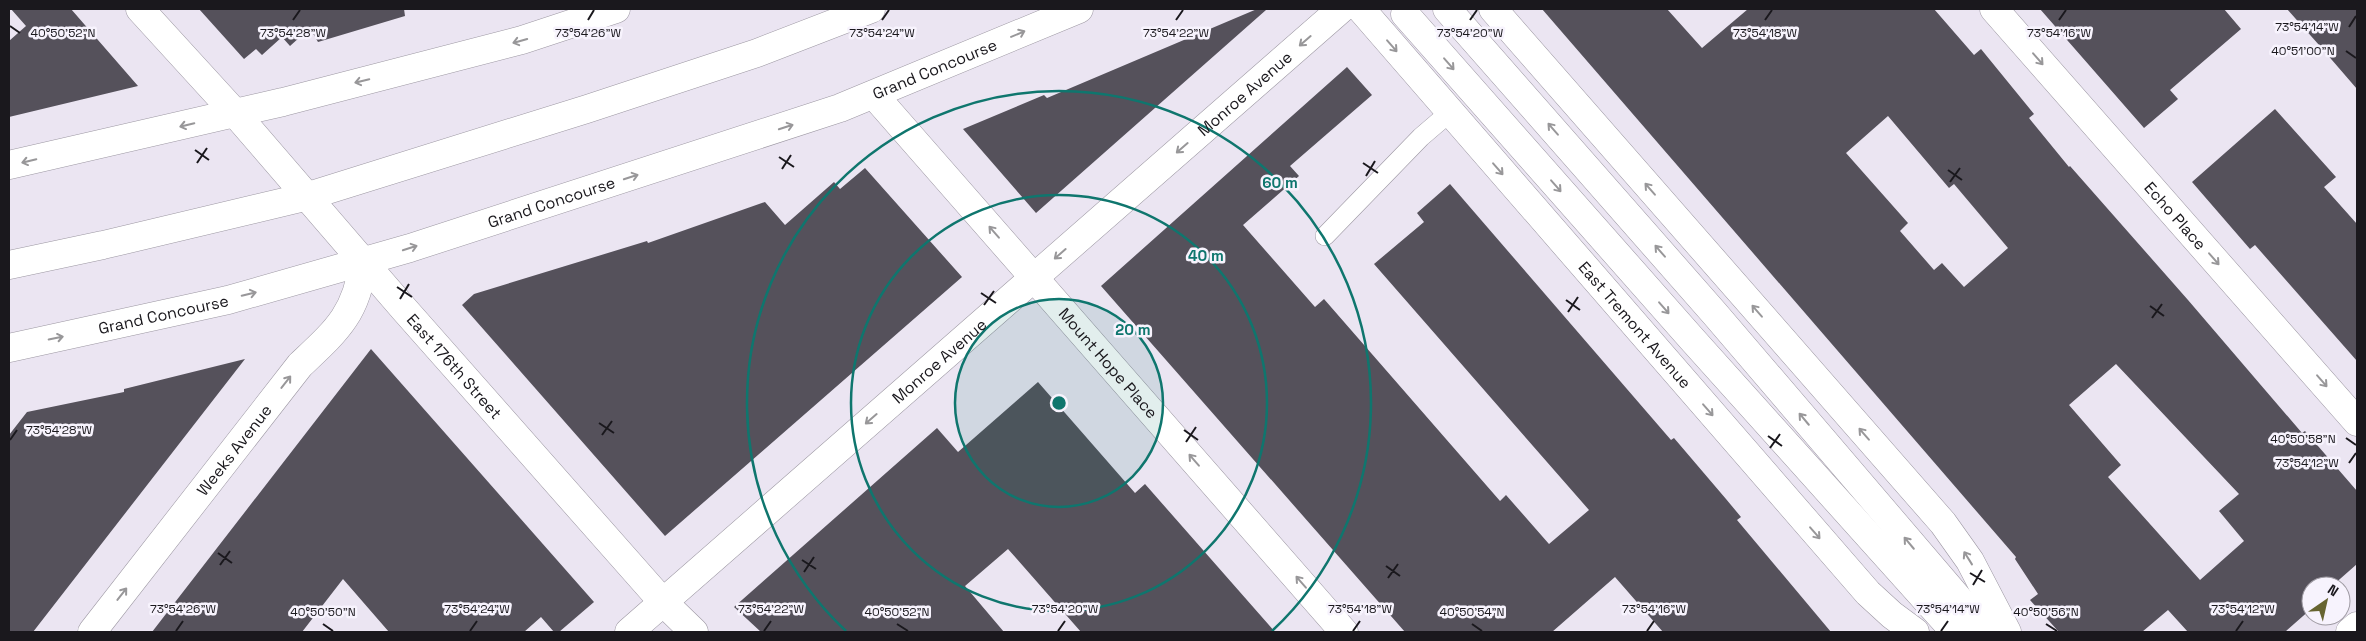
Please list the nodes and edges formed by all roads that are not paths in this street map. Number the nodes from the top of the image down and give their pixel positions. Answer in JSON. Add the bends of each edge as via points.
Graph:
{"nodes":[{"id":1,"x":140,"y":9,"type":"edge"},
{"id":2,"x":616,"y":9,"type":"edge"},
{"id":3,"x":871,"y":9,"type":"edge"},
{"id":4,"x":1079,"y":9,"type":"edge"},
{"id":5,"x":1342,"y":9,"type":"edge"},
{"id":6,"x":1360,"y":9,"type":"edge"},
{"id":7,"x":1447,"y":9,"type":"edge"},
{"id":8,"x":1493,"y":9,"type":"edge"},
{"id":9,"x":1994,"y":9,"type":"edge"},
{"id":10,"x":1405,"y":14,"type":"dead end"},
{"id":11,"x":874,"y":95,"type":"junction"},
{"id":12,"x":1449,"y":113,"type":"junction"},
{"id":13,"x":234,"y":114,"type":"junction"},
{"id":14,"x":9,"y":165,"type":"edge"},
{"id":15,"x":306,"y":197,"type":"junction"},
{"id":16,"x":1325,"y":236,"type":"dead end"},
{"id":17,"x":364,"y":263,"type":"junction"},
{"id":18,"x":9,"y":265,"type":"edge"},
{"id":19,"x":1034,"y":277,"type":"junction"},
{"id":20,"x":9,"y":348,"type":"edge"},
{"id":21,"x":2357,"y":422,"type":"edge"},
{"id":22,"x":662,"y":602,"type":"junction"},
{"id":23,"x":2357,"y":626,"type":"edge"},
{"id":24,"x":92,"y":632,"type":"edge"},
{"id":25,"x":628,"y":632,"type":"edge"},
{"id":26,"x":694,"y":632,"type":"edge"},
{"id":27,"x":1344,"y":632,"type":"edge"},
{"id":28,"x":1915,"y":632,"type":"edge"},
{"id":29,"x":1955,"y":632,"type":"edge"},
{"id":30,"x":1988,"y":632,"type":"edge"},
{"id":31,"x":2007,"y":632,"type":"edge"},
{"id":32,"x":2350,"y":632,"type":"edge"}],
"edges":[{"from":1,"to":13,"type":"street","name":"East 176th Street"},
{"from":2,"to":13,"type":"street","one_way":true,"via":[[522,40]]},
{"from":3,"to":15,"type":"street","via":[[757,53]]},
{"from":11,"to":4,"type":"street","name":"Grand Concourse","one_way":true},
{"from":5,"to":19,"type":"street","name":"Monroe Avenue","one_way":true},
{"from":6,"to":12,"type":"street","name":"East Tremont Avenue","one_way":true},
{"from":30,"to":7,"type":"street","one_way":true},
{"from":31,"to":8,"type":"street","one_way":true,"via":[[1970,561],[1943,524]]},
{"from":9,"to":21,"type":"street","name":"Echo Place","one_way":true},
{"from":10,"to":29,"type":"street","name":"East Tremont Avenue","one_way":true},
{"from":17,"to":11,"type":"street","name":"Grand Concourse","one_way":true},
{"from":19,"to":11,"type":"street","name":"Mount Hope Place","one_way":true},
{"from":12,"to":16,"type":"lane","via":[[1421,137]]},
{"from":12,"to":28,"type":"street","name":"East Tremont Avenue","one_way":true,"via":[[1868,593]]},
{"from":13,"to":14,"type":"street","one_way":true},
{"from":13,"to":15,"type":"street","name":"East 176th Street"},
{"from":15,"to":17,"type":"street","name":"East 176th Street"},
{"from":15,"to":18,"type":"street"},
{"from":20,"to":17,"type":"street","name":"Grand Concourse","one_way":true,"via":[[228,300]]},
{"from":17,"to":22,"type":"street","name":"East 176th Street"},
{"from":24,"to":17,"type":"street","name":"Weeks Avenue","one_way":true,"via":[[300,365],[338,328],[355,300]]},
{"from":19,"to":22,"type":"street","name":"Monroe Avenue","one_way":true},
{"from":27,"to":19,"type":"street","name":"Mount Hope Place","one_way":true},
{"from":22,"to":25,"type":"street","name":"Monroe Avenue"},
{"from":22,"to":26,"type":"street","name":"East 176th Street"},
{"from":23,"to":32,"type":"street"}]}
